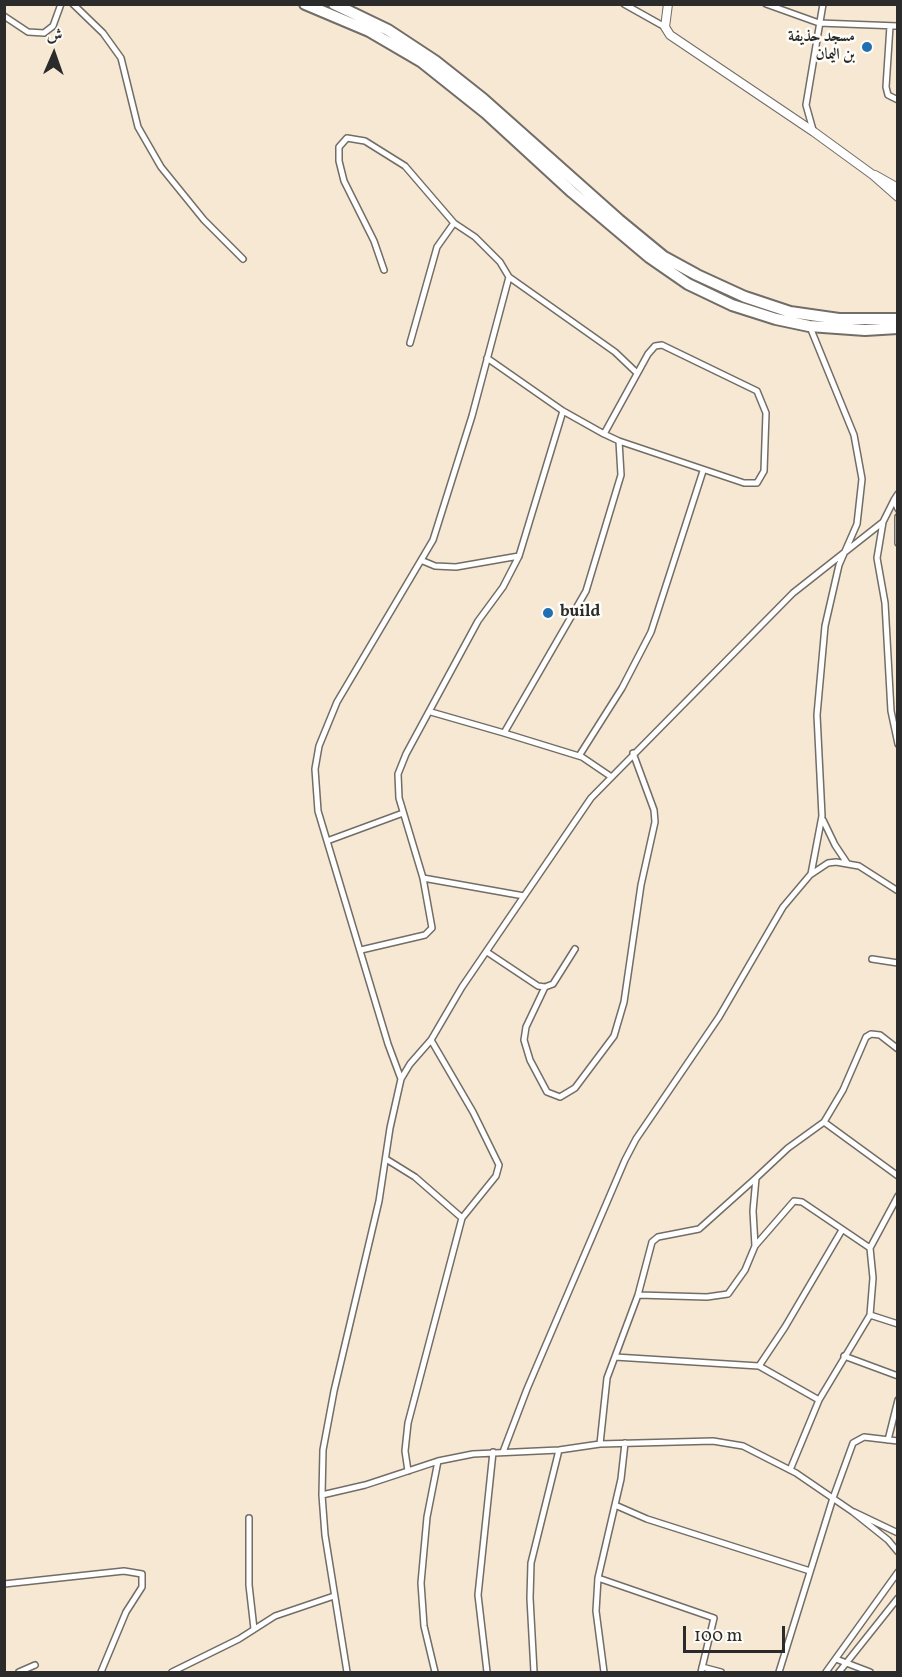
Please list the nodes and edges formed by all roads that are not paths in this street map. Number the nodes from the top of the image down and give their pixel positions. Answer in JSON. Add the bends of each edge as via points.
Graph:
{"nodes":[{"id":1,"x":61,"y":4,"type":"edge"},
{"id":2,"x":73,"y":4,"type":"edge"},
{"id":3,"x":305,"y":4,"type":"edge"},
{"id":4,"x":334,"y":4,"type":"edge"},
{"id":5,"x":624,"y":4,"type":"edge"},
{"id":6,"x":668,"y":4,"type":"edge"},
{"id":7,"x":766,"y":4,"type":"edge"},
{"id":8,"x":823,"y":4,"type":"edge"},
{"id":9,"x":4,"y":16,"type":"edge"},
{"id":10,"x":819,"y":23,"type":"junction"},
{"id":11,"x":890,"y":26,"type":"junction"},
{"id":12,"x":897,"y":26,"type":"edge"},
{"id":13,"x":665,"y":27,"type":"junction"},
{"id":14,"x":897,"y":100,"type":"edge"},
{"id":15,"x":814,"y":132,"type":"junction"},
{"id":16,"x":873,"y":175,"type":"junction"},
{"id":17,"x":897,"y":188,"type":"edge"},
{"id":18,"x":897,"y":196,"type":"edge"},
{"id":19,"x":454,"y":223,"type":"junction"},
{"id":20,"x":243,"y":259,"type":"dead end"},
{"id":21,"x":384,"y":270,"type":"dead end"},
{"id":22,"x":509,"y":277,"type":"junction"},
{"id":23,"x":897,"y":319,"type":"edge"},
{"id":24,"x":810,"y":326,"type":"junction"},
{"id":25,"x":897,"y":328,"type":"edge"},
{"id":26,"x":410,"y":343,"type":"dead end"},
{"id":27,"x":487,"y":358,"type":"junction"},
{"id":28,"x":637,"y":373,"type":"junction"},
{"id":29,"x":563,"y":411,"type":"junction"},
{"id":30,"x":604,"y":434,"type":"junction"},
{"id":31,"x":619,"y":441,"type":"junction"},
{"id":32,"x":704,"y":471,"type":"junction"},
{"id":33,"x":897,"y":494,"type":"edge"},
{"id":34,"x":894,"y":500,"type":"junction"},
{"id":35,"x":897,"y":509,"type":"edge"},
{"id":36,"x":897,"y":517,"type":"edge"},
{"id":37,"x":883,"y":522,"type":"junction"},
{"id":38,"x":897,"y":543,"type":"edge"},
{"id":39,"x":847,"y":549,"type":"junction"},
{"id":40,"x":519,"y":556,"type":"junction"},
{"id":41,"x":423,"y":561,"type":"junction"},
{"id":42,"x":431,"y":712,"type":"junction"},
{"id":43,"x":504,"y":733,"type":"junction"},
{"id":44,"x":897,"y":744,"type":"edge"},
{"id":45,"x":633,"y":753,"type":"junction"},
{"id":46,"x":579,"y":756,"type":"junction"},
{"id":47,"x":610,"y":776,"type":"junction"},
{"id":48,"x":403,"y":813,"type":"junction"},
{"id":49,"x":822,"y":816,"type":"junction"},
{"id":50,"x":327,"y":841,"type":"junction"},
{"id":51,"x":847,"y":863,"type":"junction"},
{"id":52,"x":810,"y":875,"type":"junction"},
{"id":53,"x":423,"y":878,"type":"junction"},
{"id":54,"x":897,"y":891,"type":"edge"},
{"id":55,"x":524,"y":896,"type":"junction"},
{"id":56,"x":575,"y":949,"type":"dead end"},
{"id":57,"x":361,"y":950,"type":"junction"},
{"id":58,"x":486,"y":952,"type":"junction"},
{"id":59,"x":872,"y":959,"type":"dead end"},
{"id":60,"x":897,"y":963,"type":"edge"},
{"id":61,"x":545,"y":987,"type":"junction"},
{"id":62,"x":432,"y":1040,"type":"junction"},
{"id":63,"x":897,"y":1049,"type":"edge"},
{"id":64,"x":401,"y":1079,"type":"junction"},
{"id":65,"x":824,"y":1122,"type":"junction"},
{"id":66,"x":386,"y":1159,"type":"junction"},
{"id":67,"x":897,"y":1176,"type":"edge"},
{"id":68,"x":756,"y":1178,"type":"junction"},
{"id":69,"x":897,"y":1196,"type":"edge"},
{"id":70,"x":462,"y":1218,"type":"junction"},
{"id":71,"x":842,"y":1230,"type":"junction"},
{"id":72,"x":755,"y":1246,"type":"junction"},
{"id":73,"x":870,"y":1248,"type":"junction"},
{"id":74,"x":638,"y":1295,"type":"junction"},
{"id":75,"x":870,"y":1315,"type":"junction"},
{"id":76,"x":897,"y":1324,"type":"edge"},
{"id":77,"x":844,"y":1356,"type":"junction"},
{"id":78,"x":615,"y":1357,"type":"junction"},
{"id":79,"x":759,"y":1366,"type":"junction"},
{"id":80,"x":897,"y":1376,"type":"edge"},
{"id":81,"x":819,"y":1400,"type":"junction"},
{"id":82,"x":897,"y":1400,"type":"edge"},
{"id":83,"x":888,"y":1440,"type":"junction"},
{"id":84,"x":897,"y":1441,"type":"edge"},
{"id":85,"x":626,"y":1443,"type":"junction"},
{"id":86,"x":600,"y":1444,"type":"junction"},
{"id":87,"x":559,"y":1450,"type":"junction"},
{"id":88,"x":493,"y":1452,"type":"junction"},
{"id":89,"x":503,"y":1452,"type":"junction"},
{"id":90,"x":438,"y":1461,"type":"junction"},
{"id":91,"x":790,"y":1470,"type":"junction"},
{"id":92,"x":408,"y":1471,"type":"junction"},
{"id":93,"x":322,"y":1495,"type":"junction"},
{"id":94,"x":833,"y":1498,"type":"junction"},
{"id":95,"x":615,"y":1505,"type":"junction"},
{"id":96,"x":853,"y":1512,"type":"junction"},
{"id":97,"x":249,"y":1518,"type":"dead end"},
{"id":98,"x":897,"y":1533,"type":"edge"},
{"id":99,"x":897,"y":1552,"type":"edge"},
{"id":100,"x":810,"y":1571,"type":"junction"},
{"id":101,"x":897,"y":1572,"type":"edge"},
{"id":102,"x":598,"y":1578,"type":"junction"},
{"id":103,"x":4,"y":1584,"type":"edge"},
{"id":104,"x":334,"y":1596,"type":"junction"},
{"id":105,"x":897,"y":1598,"type":"edge"},
{"id":106,"x":254,"y":1629,"type":"junction"},
{"id":107,"x":836,"y":1659,"type":"junction"},
{"id":108,"x":846,"y":1664,"type":"junction"},
{"id":109,"x":35,"y":1665,"type":"dead end"},
{"id":110,"x":702,"y":1670,"type":"edge"},
{"id":111,"x":19,"y":1672,"type":"edge"},
{"id":112,"x":101,"y":1672,"type":"edge"},
{"id":113,"x":172,"y":1672,"type":"edge"},
{"id":114,"x":347,"y":1672,"type":"edge"},
{"id":115,"x":435,"y":1672,"type":"edge"},
{"id":116,"x":487,"y":1672,"type":"edge"},
{"id":117,"x":534,"y":1672,"type":"edge"},
{"id":118,"x":604,"y":1672,"type":"edge"},
{"id":119,"x":721,"y":1672,"type":"edge"},
{"id":120,"x":779,"y":1672,"type":"edge"},
{"id":121,"x":826,"y":1672,"type":"edge"},
{"id":122,"x":839,"y":1672,"type":"edge"},
{"id":123,"x":870,"y":1672,"type":"edge"}],
"edges":[{"from":1,"to":9,"type":"street","via":[[52,26],[44,33],[28,32]]},
{"from":2,"to":20,"type":"street","via":[[103,33],[121,58],[138,127],[161,167],[204,220]]},
{"from":3,"to":24,"type":"highway","via":[[369,31],[422,62],[664,268],[732,305]]},
{"from":4,"to":23,"type":"highway","via":[[388,30],[435,61],[664,257],[745,297],[790,312],[839,319]]},
{"from":5,"to":13,"type":"street"},
{"from":6,"to":13,"type":"street"},
{"from":7,"to":10,"type":"street"},
{"from":8,"to":10,"type":"street"},
{"from":10,"to":11,"type":"street"},
{"from":10,"to":15,"type":"street","via":[[806,105]]},
{"from":11,"to":12,"type":"street"},
{"from":11,"to":14,"type":"street","via":[[886,87],[888,95]]},
{"from":13,"to":15,"type":"street"},
{"from":15,"to":16,"type":"street"},
{"from":16,"to":17,"type":"street"},
{"from":16,"to":18,"type":"street"},
{"from":19,"to":21,"type":"street","via":[[405,166],[365,141],[347,138],[338,153],[341,170]]},
{"from":19,"to":22,"type":"street","via":[[475,237]]},
{"from":19,"to":26,"type":"street","via":[[438,247]]},
{"from":22,"to":27,"type":"street"},
{"from":22,"to":28,"type":"street","via":[[615,352]]},
{"from":24,"to":25,"type":"highway"},
{"from":24,"to":39,"type":"street","via":[[860,456],[861,502]]},
{"from":27,"to":29,"type":"street"},
{"from":27,"to":41,"type":"street","via":[[441,515]]},
{"from":28,"to":30,"type":"street"},
{"from":28,"to":32,"type":"street","via":[[652,349],[662,345],[744,383],[761,397],[767,426],[765,466],[760,480],[751,484]]},
{"from":29,"to":30,"type":"street"},
{"from":29,"to":40,"type":"street"},
{"from":30,"to":31,"type":"street"},
{"from":31,"to":32,"type":"street"},
{"from":31,"to":43,"type":"street","via":[[621,475],[586,591]]},
{"from":32,"to":46,"type":"street","via":[[651,632],[622,688]]},
{"from":33,"to":34,"type":"street"},
{"from":34,"to":35,"type":"street"},
{"from":34,"to":37,"type":"street"},
{"from":36,"to":38,"type":"street"},
{"from":37,"to":39,"type":"street"},
{"from":37,"to":44,"type":"street","via":[[878,558]]},
{"from":39,"to":45,"type":"street","via":[[793,593]]},
{"from":39,"to":49,"type":"street","via":[[831,595],[821,656],[817,743]]},
{"from":40,"to":41,"type":"street","via":[[456,567]]},
{"from":40,"to":42,"type":"street","via":[[503,587],[478,621]]},
{"from":41,"to":50,"type":"street","via":[[337,702],[319,746],[315,786]]},
{"from":42,"to":43,"type":"street"},
{"from":42,"to":48,"type":"street","via":[[398,774]]},
{"from":43,"to":46,"type":"street"},
{"from":45,"to":47,"type":"street"},
{"from":45,"to":61,"type":"street","via":[[655,815],[624,1002],[614,1036],[575,1088],[560,1097],[547,1092],[524,1040]]},
{"from":46,"to":47,"type":"street"},
{"from":47,"to":55,"type":"street","via":[[576,816]]},
{"from":48,"to":50,"type":"street"},
{"from":48,"to":53,"type":"street"},
{"from":49,"to":51,"type":"street","via":[[834,845]]},
{"from":49,"to":52,"type":"street"},
{"from":50,"to":57,"type":"street"},
{"from":51,"to":52,"type":"street","via":[[828,863]]},
{"from":51,"to":54,"type":"street","via":[[859,866]]},
{"from":52,"to":89,"type":"street","via":[[783,907],[719,1017],[636,1139],[526,1389]]},
{"from":53,"to":55,"type":"street"},
{"from":53,"to":57,"type":"street","via":[[432,921],[428,933]]},
{"from":55,"to":58,"type":"street"},
{"from":56,"to":61,"type":"street","via":[[553,984]]},
{"from":57,"to":64,"type":"street"},
{"from":58,"to":61,"type":"street"},
{"from":58,"to":62,"type":"street"},
{"from":59,"to":60,"type":"street"},
{"from":62,"to":64,"type":"street"},
{"from":62,"to":70,"type":"street","via":[[498,1163],[496,1176]]},
{"from":63,"to":65,"type":"street","via":[[880,1035],[867,1037]]},
{"from":64,"to":66,"type":"street"},
{"from":65,"to":67,"type":"street"},
{"from":65,"to":68,"type":"street"},
{"from":66,"to":70,"type":"street","via":[[415,1177]]},
{"from":66,"to":93,"type":"street","via":[[328,1419]]},
{"from":68,"to":72,"type":"street"},
{"from":68,"to":74,"type":"street","via":[[699,1229],[658,1237],[651,1248]]},
{"from":69,"to":73,"type":"street"},
{"from":70,"to":92,"type":"street","via":[[408,1423]]},
{"from":71,"to":72,"type":"street","via":[[797,1200]]},
{"from":71,"to":73,"type":"street"},
{"from":71,"to":79,"type":"street"},
{"from":72,"to":74,"type":"street","via":[[745,1270],[728,1294]]},
{"from":73,"to":75,"type":"street"},
{"from":74,"to":78,"type":"street"},
{"from":75,"to":76,"type":"street"},
{"from":75,"to":77,"type":"street"},
{"from":77,"to":80,"type":"street"},
{"from":77,"to":81,"type":"street"},
{"from":78,"to":79,"type":"street"},
{"from":78,"to":86,"type":"street","via":[[607,1378]]},
{"from":79,"to":81,"type":"street"},
{"from":81,"to":91,"type":"street"},
{"from":82,"to":83,"type":"street"},
{"from":83,"to":84,"type":"street"},
{"from":83,"to":94,"type":"street","via":[[855,1439]]},
{"from":85,"to":86,"type":"street"},
{"from":85,"to":91,"type":"street","via":[[728,1443],[762,1454]]},
{"from":85,"to":95,"type":"street"},
{"from":86,"to":87,"type":"street"},
{"from":87,"to":89,"type":"street"},
{"from":87,"to":117,"type":"street","via":[[531,1563]]},
{"from":88,"to":89,"type":"street"},
{"from":88,"to":90,"type":"street"},
{"from":88,"to":116,"type":"street","via":[[478,1595]]},
{"from":90,"to":92,"type":"street"},
{"from":90,"to":115,"type":"street","via":[[421,1583],[424,1626]]},
{"from":91,"to":94,"type":"street"},
{"from":92,"to":93,"type":"street"},
{"from":93,"to":104,"type":"street"},
{"from":94,"to":96,"type":"street"},
{"from":94,"to":100,"type":"street"},
{"from":95,"to":100,"type":"street","via":[[646,1519]]},
{"from":95,"to":102,"type":"street"},
{"from":96,"to":98,"type":"street"},
{"from":96,"to":99,"type":"street"},
{"from":97,"to":106,"type":"street","via":[[249,1585]]},
{"from":100,"to":120,"type":"street"},
{"from":101,"to":107,"type":"street"},
{"from":102,"to":110,"type":"street","via":[[714,1618]]},
{"from":102,"to":118,"type":"street","via":[[596,1611]]},
{"from":103,"to":112,"type":"street","via":[[124,1571],[142,1574],[142,1587],[126,1612]]},
{"from":104,"to":106,"type":"street","via":[[285,1612]]},
{"from":104,"to":114,"type":"street"},
{"from":105,"to":108,"type":"street"},
{"from":106,"to":113,"type":"street"},
{"from":107,"to":108,"type":"street"},
{"from":107,"to":121,"type":"street"},
{"from":108,"to":122,"type":"street"},
{"from":108,"to":123,"type":"street"},
{"from":109,"to":111,"type":"street"},
{"from":110,"to":119,"type":"street"}]}
